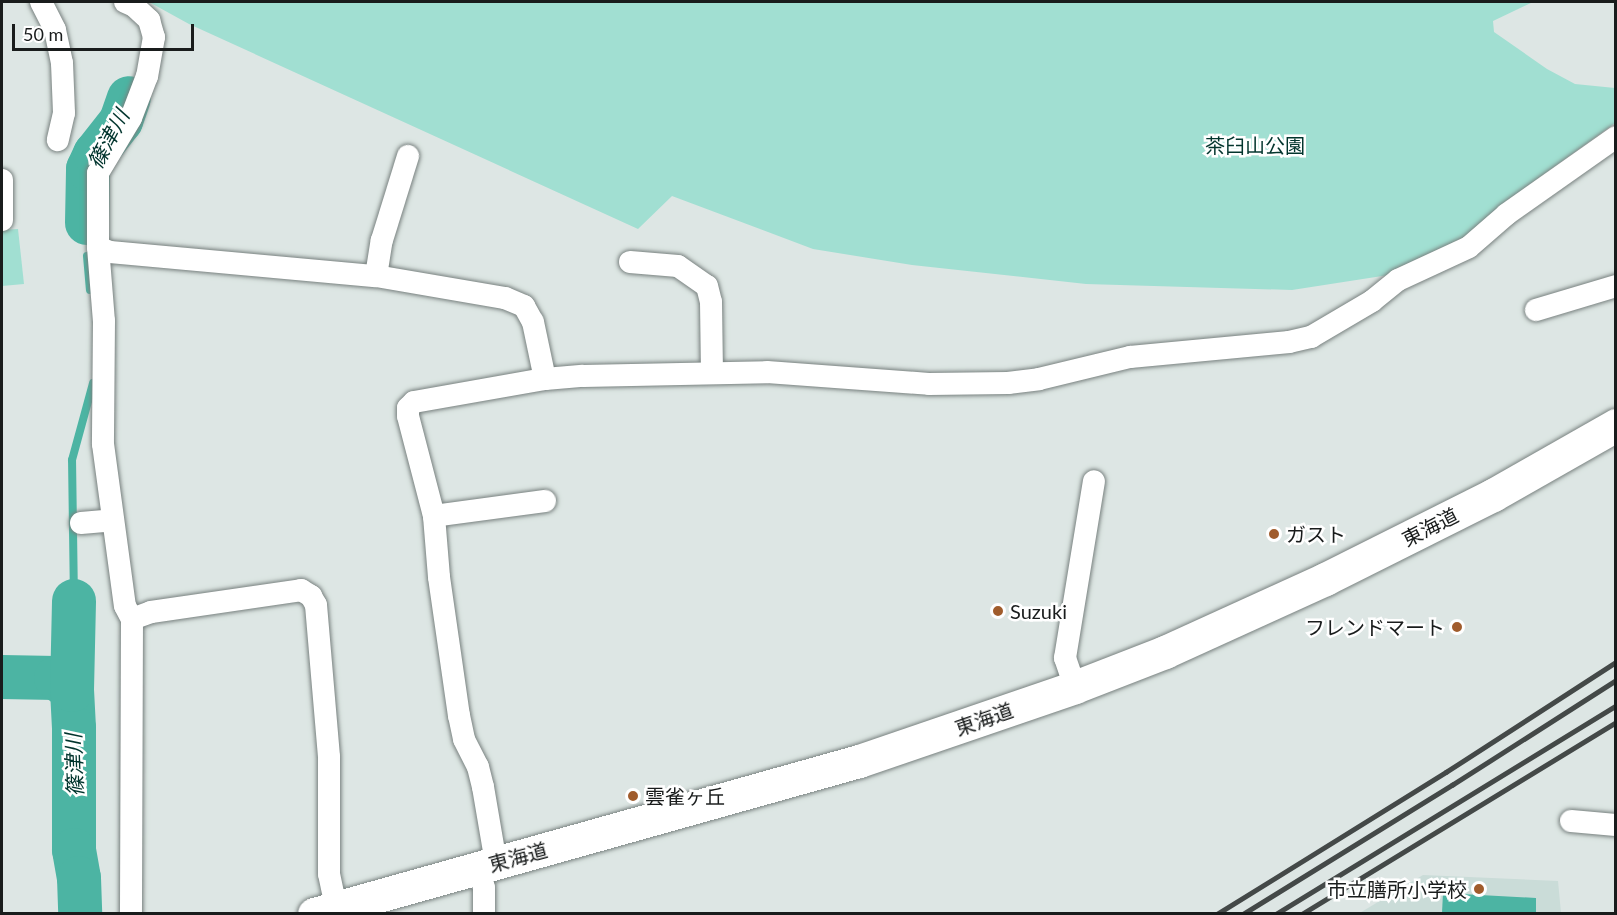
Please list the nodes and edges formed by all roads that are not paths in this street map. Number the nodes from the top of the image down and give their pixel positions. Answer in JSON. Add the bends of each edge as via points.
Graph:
{"nodes":[{"id":1,"x":41,"y":2,"type":"edge"},
{"id":2,"x":125,"y":2,"type":"edge"},
{"id":3,"x":1616,"y":137,"type":"edge"},
{"id":4,"x":58,"y":140,"type":"dead end"},
{"id":5,"x":408,"y":156,"type":"dead end"},
{"id":6,"x":2,"y":180,"type":"edge"},
{"id":7,"x":2,"y":220,"type":"edge"},
{"id":8,"x":98,"y":247,"type":"junction"},
{"id":9,"x":630,"y":262,"type":"dead end"},
{"id":10,"x":376,"y":276,"type":"junction"},
{"id":11,"x":1616,"y":286,"type":"edge"},
{"id":12,"x":1536,"y":310,"type":"dead end"},
{"id":13,"x":712,"y":372,"type":"junction"},
{"id":14,"x":545,"y":379,"type":"junction"},
{"id":15,"x":1616,"y":425,"type":"edge"},
{"id":16,"x":1094,"y":481,"type":"dead end"},
{"id":17,"x":545,"y":501,"type":"dead end"},
{"id":18,"x":434,"y":516,"type":"junction"},
{"id":19,"x":113,"y":520,"type":"junction"},
{"id":20,"x":81,"y":523,"type":"dead end"},
{"id":21,"x":132,"y":620,"type":"junction"},
{"id":22,"x":1075,"y":687,"type":"junction"},
{"id":23,"x":1571,"y":821,"type":"dead end"},
{"id":24,"x":1616,"y":825,"type":"edge"},
{"id":25,"x":488,"y":866,"type":"junction"},
{"id":26,"x":325,"y":910,"type":"edge"},
{"id":27,"x":131,"y":914,"type":"edge"},
{"id":28,"x":484,"y":914,"type":"edge"}],
"edges":[{"from":1,"to":4,"type":"street","via":[[55,30],[62,63],[64,113]]},
{"from":2,"to":8,"type":"street","via":[[149,20],[154,37],[147,76],[131,118],[98,173]]},
{"from":3,"to":13,"type":"street","via":[[1507,214],[1468,247],[1398,280],[1372,301],[1311,337],[1130,357],[1008,383],[929,384],[767,372]]},
{"from":5,"to":10,"type":"street","via":[[382,240]]},
{"from":6,"to":7,"type":"street"},
{"from":8,"to":10,"type":"street","via":[[110,252]]},
{"from":8,"to":19,"type":"street","via":[[104,321],[103,444]]},
{"from":9,"to":13,"type":"street","via":[[678,266],[707,286],[711,302]]},
{"from":10,"to":14,"type":"street","via":[[505,298],[524,306],[533,322]]},
{"from":11,"to":12,"type":"street"},
{"from":13,"to":14,"type":"street"},
{"from":14,"to":18,"type":"street","via":[[414,402],[408,408]]},
{"from":15,"to":22,"type":"highway","name":"東海道","via":[[1493,495],[1346,569],[1165,652]]},
{"from":16,"to":22,"type":"street","via":[[1065,658]]},
{"from":17,"to":18,"type":"street"},
{"from":18,"to":25,"type":"street","via":[[438,578],[459,716],[483,787]]},
{"from":19,"to":20,"type":"street"},
{"from":19,"to":21,"type":"street","via":[[125,606]]},
{"from":21,"to":26,"type":"street","via":[[151,612],[302,590],[311,596],[316,605],[329,757],[329,874]]},
{"from":21,"to":27,"type":"street"},
{"from":22,"to":25,"type":"highway","name":"東海道","via":[[859,761]]},
{"from":23,"to":24,"type":"street"},
{"from":25,"to":26,"type":"highway","name":"東海道"},
{"from":25,"to":28,"type":"street"}]}
